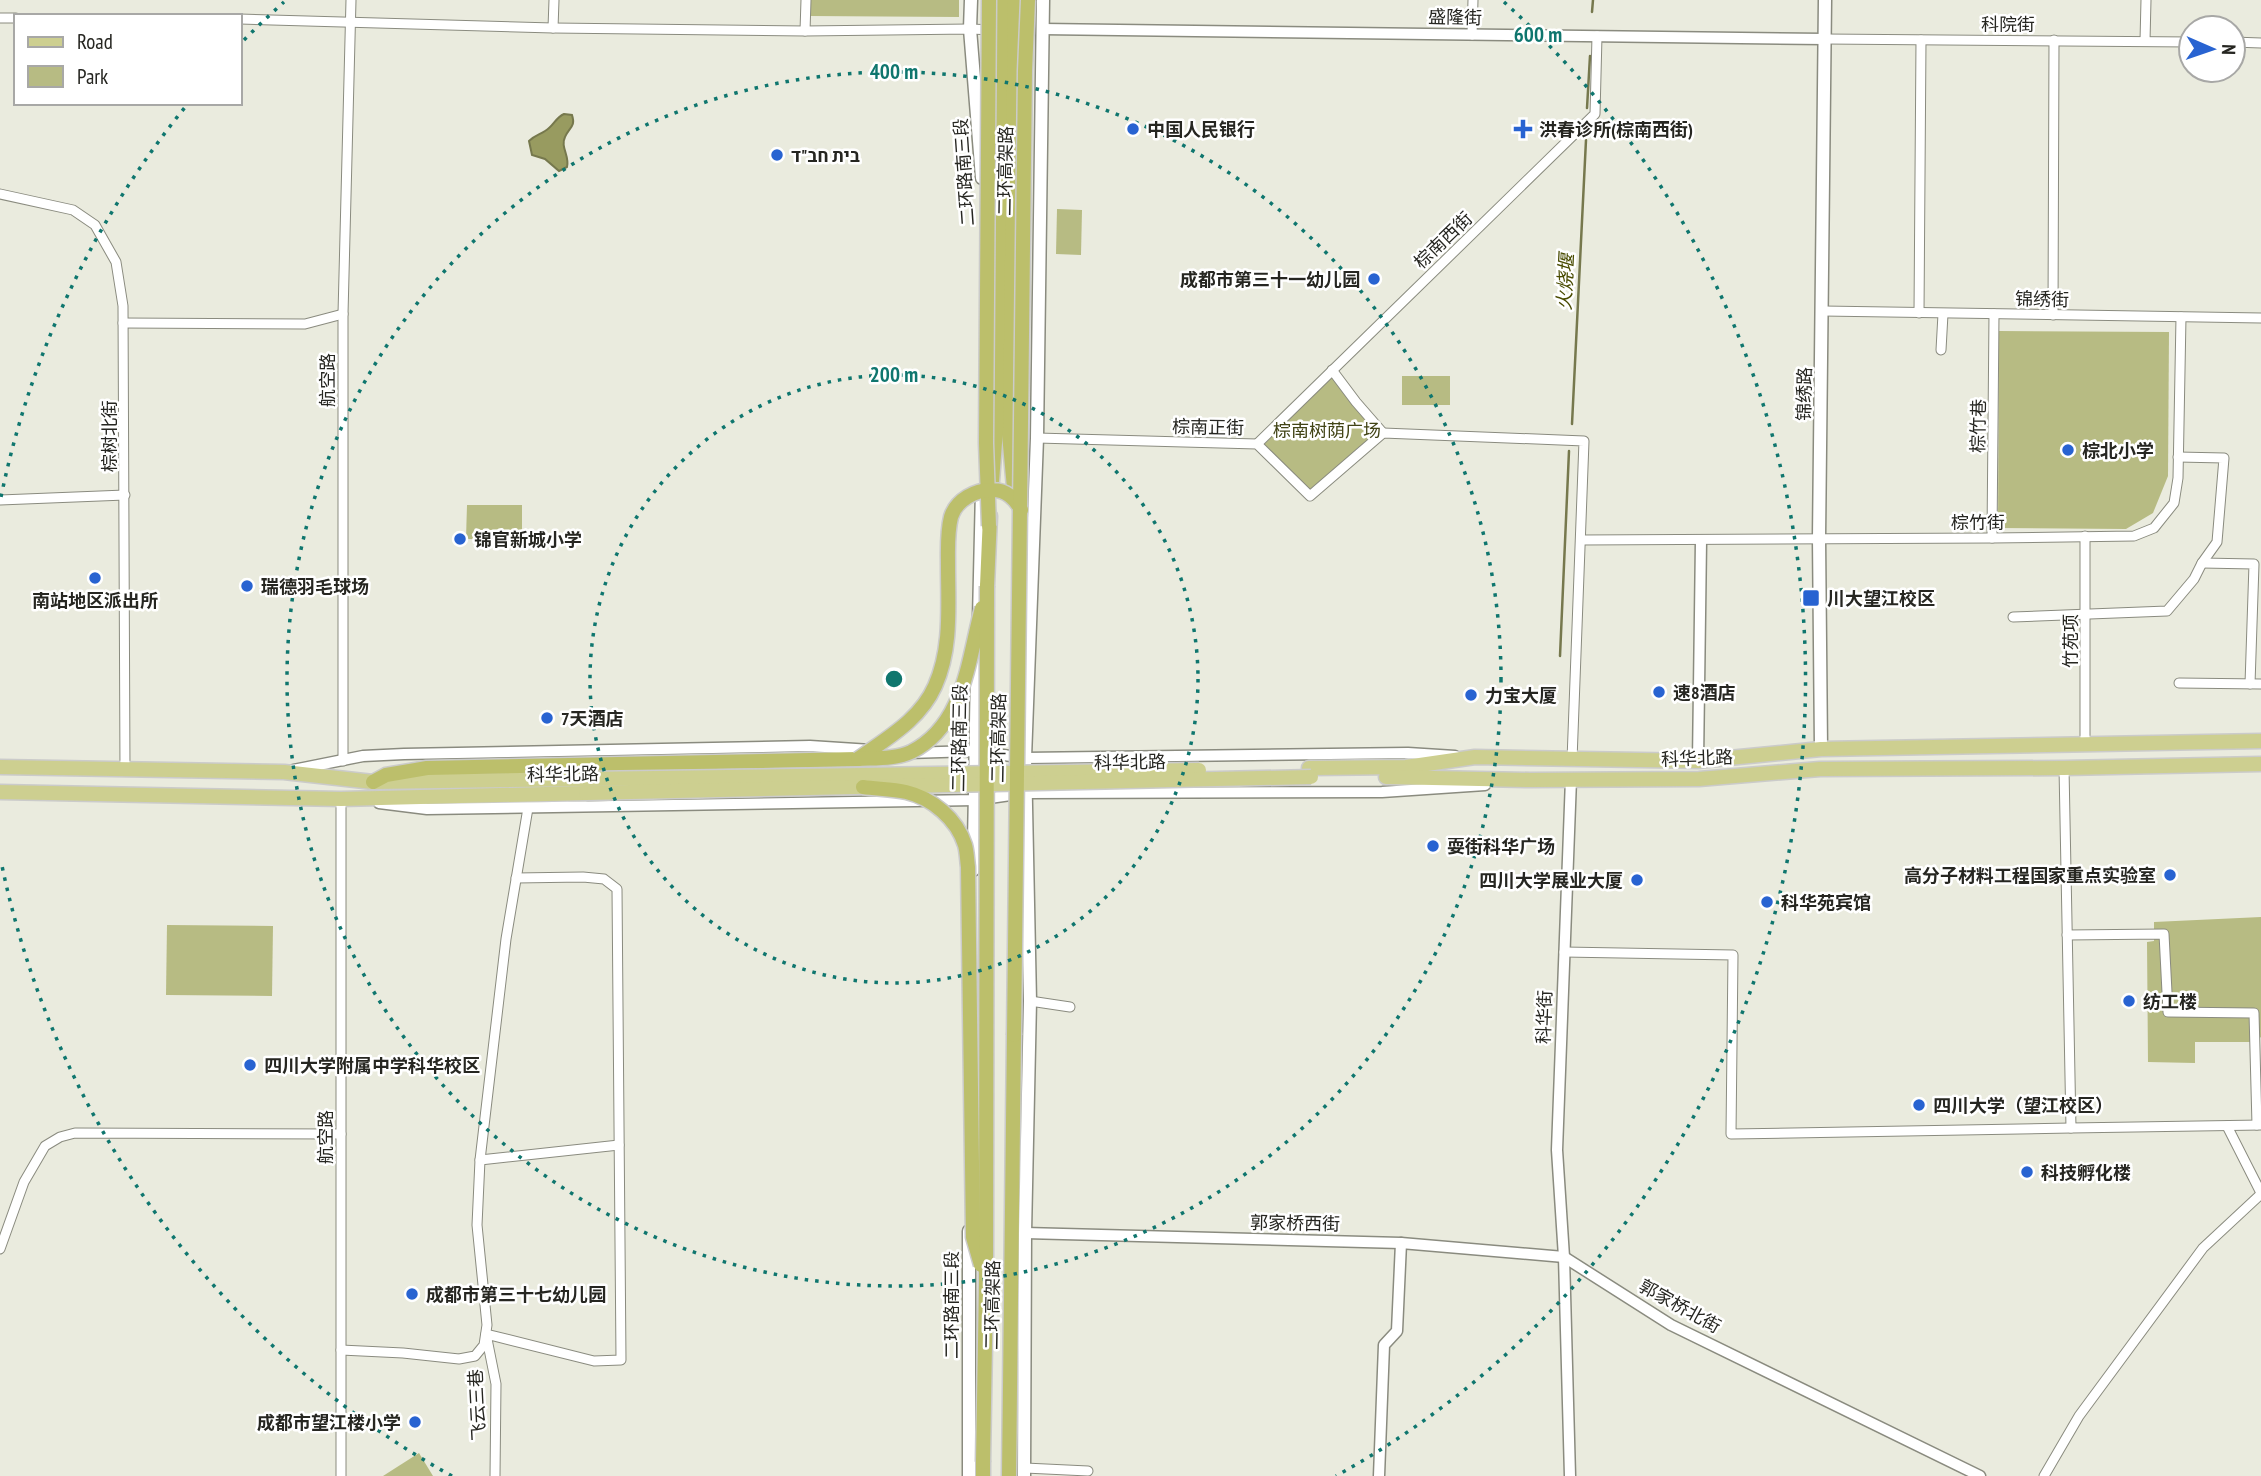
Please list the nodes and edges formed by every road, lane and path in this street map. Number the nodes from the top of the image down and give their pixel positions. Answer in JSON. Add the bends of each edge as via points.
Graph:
{"nodes":[{"id":1,"x":351,"y":0,"type":"edge"},
{"id":2,"x":554,"y":0,"type":"edge"},
{"id":3,"x":806,"y":0,"type":"edge"},
{"id":4,"x":971,"y":0,"type":"edge"},
{"id":5,"x":989,"y":0,"type":"edge"},
{"id":6,"x":995,"y":0,"type":"edge"},
{"id":7,"x":1001,"y":0,"type":"edge"},
{"id":8,"x":1014,"y":0,"type":"edge"},
{"id":9,"x":1028,"y":0,"type":"edge"},
{"id":10,"x":1042,"y":0,"type":"edge"},
{"id":11,"x":1473,"y":0,"type":"edge"},
{"id":12,"x":1825,"y":0,"type":"edge"},
{"id":13,"x":2146,"y":0,"type":"edge"},
{"id":14,"x":242,"y":19,"type":"edge"},
{"id":15,"x":351,"y":21,"type":"junction"},
{"id":16,"x":553,"y":28,"type":"junction"},
{"id":17,"x":970,"y":29,"type":"junction"},
{"id":18,"x":1042,"y":29,"type":"junction"},
{"id":19,"x":996,"y":30,"type":"junction"},
{"id":20,"x":805,"y":31,"type":"junction"},
{"id":21,"x":1472,"y":35,"type":"junction"},
{"id":22,"x":1597,"y":36,"type":"junction"},
{"id":23,"x":1825,"y":39,"type":"junction"},
{"id":24,"x":1921,"y":40,"type":"junction"},
{"id":25,"x":2054,"y":40,"type":"junction"},
{"id":26,"x":2145,"y":41,"type":"junction"},
{"id":27,"x":2177,"y":42,"type":"edge"},
{"id":28,"x":0,"y":194,"type":"edge"},
{"id":29,"x":986,"y":228,"type":"junction"},
{"id":30,"x":1823,"y":311,"type":"junction"},
{"id":31,"x":1919,"y":313,"type":"junction"},
{"id":32,"x":343,"y":314,"type":"junction"},
{"id":33,"x":1942,"y":314,"type":"junction"},
{"id":34,"x":1994,"y":314,"type":"junction"},
{"id":35,"x":2053,"y":315,"type":"junction"},
{"id":36,"x":2181,"y":317,"type":"junction"},
{"id":37,"x":2261,"y":317,"type":"edge"},
{"id":38,"x":123,"y":323,"type":"junction"},
{"id":39,"x":1941,"y":350,"type":"dead end"},
{"id":40,"x":1332,"y":370,"type":"junction"},
{"id":41,"x":1383,"y":433,"type":"junction"},
{"id":42,"x":1037,"y":438,"type":"junction"},
{"id":43,"x":1257,"y":444,"type":"junction"},
{"id":44,"x":2178,"y":457,"type":"junction"},
{"id":45,"x":125,"y":495,"type":"junction"},
{"id":46,"x":0,"y":500,"type":"edge"},
{"id":47,"x":989,"y":526,"type":"junction"},
{"id":48,"x":2085,"y":537,"type":"junction"},
{"id":49,"x":1819,"y":538,"type":"junction"},
{"id":50,"x":1992,"y":538,"type":"junction"},
{"id":51,"x":1581,"y":540,"type":"junction"},
{"id":52,"x":1020,"y":541,"type":"junction"},
{"id":53,"x":1701,"y":541,"type":"junction"},
{"id":54,"x":2202,"y":562,"type":"junction"},
{"id":55,"x":987,"y":586,"type":"junction"},
{"id":56,"x":2086,"y":615,"type":"junction"},
{"id":57,"x":2013,"y":617,"type":"dead end"},
{"id":58,"x":2179,"y":683,"type":"dead end"},
{"id":59,"x":2250,"y":684,"type":"junction"},
{"id":60,"x":2261,"y":684,"type":"edge"},
{"id":61,"x":2261,"y":741,"type":"edge"},
{"id":62,"x":2085,"y":745,"type":"junction"},
{"id":63,"x":1821,"y":749,"type":"junction"},
{"id":64,"x":974,"y":751,"type":"junction"},
{"id":65,"x":1475,"y":757,"type":"junction"},
{"id":66,"x":1025,"y":758,"type":"junction"},
{"id":67,"x":858,"y":759,"type":"junction"},
{"id":68,"x":1572,"y":760,"type":"junction"},
{"id":69,"x":343,"y":761,"type":"junction"},
{"id":70,"x":1698,"y":761,"type":"junction"},
{"id":71,"x":2261,"y":764,"type":"edge"},
{"id":72,"x":0,"y":767,"type":"edge"},
{"id":73,"x":2064,"y":768,"type":"junction"},
{"id":74,"x":125,"y":771,"type":"junction"},
{"id":75,"x":284,"y":772,"type":"junction"},
{"id":76,"x":1310,"y":773,"type":"junction"},
{"id":77,"x":1571,"y":779,"type":"junction"},
{"id":78,"x":1530,"y":780,"type":"junction"},
{"id":79,"x":373,"y":782,"type":"junction"},
{"id":80,"x":586,"y":786,"type":"junction"},
{"id":81,"x":863,"y":787,"type":"junction"},
{"id":82,"x":0,"y":792,"type":"edge"},
{"id":83,"x":1026,"y":793,"type":"junction"},
{"id":84,"x":341,"y":799,"type":"junction"},
{"id":85,"x":975,"y":800,"type":"junction"},
{"id":86,"x":528,"y":808,"type":"junction"},
{"id":87,"x":516,"y":878,"type":"junction"},
{"id":88,"x":2067,"y":935,"type":"junction"},
{"id":89,"x":1564,"y":952,"type":"junction"},
{"id":90,"x":1030,"y":1001,"type":"junction"},
{"id":91,"x":1070,"y":1007,"type":"dead end"},
{"id":92,"x":2257,"y":1011,"type":"edge"},
{"id":93,"x":1014,"y":1035,"type":"junction"},
{"id":94,"x":2259,"y":1125,"type":"edge"},
{"id":95,"x":2227,"y":1126,"type":"junction"},
{"id":96,"x":2071,"y":1128,"type":"junction"},
{"id":97,"x":341,"y":1134,"type":"junction"},
{"id":98,"x":619,"y":1145,"type":"junction"},
{"id":99,"x":480,"y":1160,"type":"junction"},
{"id":100,"x":2261,"y":1194,"type":"edge"},
{"id":101,"x":1025,"y":1233,"type":"junction"},
{"id":102,"x":1401,"y":1243,"type":"junction"},
{"id":103,"x":0,"y":1249,"type":"edge"},
{"id":104,"x":1564,"y":1257,"type":"junction"},
{"id":105,"x":986,"y":1283,"type":"junction"},
{"id":106,"x":486,"y":1334,"type":"junction"},
{"id":107,"x":341,"y":1350,"type":"junction"},
{"id":108,"x":1088,"y":1471,"type":"dead end"},
{"id":109,"x":1025,"y":1472,"type":"edge"},
{"id":110,"x":341,"y":1476,"type":"edge"},
{"id":111,"x":495,"y":1476,"type":"edge"},
{"id":112,"x":969,"y":1476,"type":"edge"},
{"id":113,"x":983,"y":1476,"type":"edge"},
{"id":114,"x":1009,"y":1476,"type":"edge"},
{"id":115,"x":1379,"y":1476,"type":"edge"},
{"id":116,"x":1570,"y":1476,"type":"edge"},
{"id":117,"x":1980,"y":1476,"type":"edge"},
{"id":118,"x":2044,"y":1476,"type":"edge"}],
"edges":[{"from":1,"to":15,"type":"street","name":"航空路"},
{"from":2,"to":16,"type":"street"},
{"from":3,"to":20,"type":"street"},
{"from":4,"to":17,"type":"main road","name":"二环路南三段"},
{"from":5,"to":47,"type":"highway","name":"二环高架路","bridge":true},
{"from":6,"to":19,"type":"main road"},
{"from":7,"to":47,"type":"highway","bridge":true,"via":[[996,430]]},
{"from":8,"to":52,"type":"highway","bridge":true,"via":[[1009,434]]},
{"from":9,"to":18,"type":"main road"},
{"from":9,"to":52,"type":"highway","name":"二环高架路","bridge":true},
{"from":10,"to":18,"type":"main road"},
{"from":11,"to":21,"type":"street"},
{"from":12,"to":23,"type":"main road","name":"锦绣路"},
{"from":13,"to":26,"type":"street"},
{"from":14,"to":15,"type":"street"},
{"from":15,"to":16,"type":"street"},
{"from":15,"to":32,"type":"street","name":"航空路"},
{"from":16,"to":20,"type":"street"},
{"from":17,"to":19,"type":"street"},
{"from":17,"to":20,"type":"street"},
{"from":17,"to":29,"type":"main road","name":"二环路南三段"},
{"from":18,"to":21,"type":"street","name":"盛隆街"},
{"from":18,"to":42,"type":"main road"},
{"from":19,"to":29,"type":"main road"},
{"from":21,"to":22,"type":"street","name":"盛隆街"},
{"from":22,"to":23,"type":"street","name":"盛隆街"},
{"from":22,"to":40,"type":"street","name":"棕南西街","via":[[1595,114]]},
{"from":23,"to":24,"type":"street","name":"科院街"},
{"from":23,"to":30,"type":"main road","name":"锦绣路"},
{"from":24,"to":25,"type":"street","name":"科院街"},
{"from":24,"to":31,"type":"street"},
{"from":25,"to":26,"type":"street","name":"科院街"},
{"from":25,"to":35,"type":"street"},
{"from":26,"to":27,"type":"street","name":"科院街"},
{"from":28,"to":38,"type":"street","name":"棕树北街","via":[[73,211],[95,226],[116,262]]},
{"from":29,"to":64,"type":"main road","name":"二环路南三段"},
{"from":30,"to":31,"type":"street","name":"锦绣街"},
{"from":30,"to":49,"type":"main road","name":"锦绣路"},
{"from":31,"to":33,"type":"street","name":"锦绣街"},
{"from":32,"to":38,"type":"street","via":[[305,324]]},
{"from":32,"to":69,"type":"street","name":"航空路"},
{"from":33,"to":34,"type":"street","name":"锦绣街"},
{"from":33,"to":39,"type":"street"},
{"from":34,"to":35,"type":"street","name":"锦绣街"},
{"from":34,"to":50,"type":"street","name":"棕竹巷"},
{"from":35,"to":36,"type":"street","name":"锦绣街"},
{"from":36,"to":37,"type":"street","name":"锦绣街"},
{"from":36,"to":44,"type":"street","name":"棕竹街"},
{"from":38,"to":45,"type":"street","name":"棕树北街"},
{"from":40,"to":41,"type":"street"},
{"from":40,"to":43,"type":"street","name":"棕南西街"},
{"from":41,"to":43,"type":"street","name":"棕南正街","via":[[1310,496]]},
{"from":41,"to":51,"type":"street","via":[[1584,441]]},
{"from":42,"to":43,"type":"street","name":"棕南正街"},
{"from":42,"to":66,"type":"main road"},
{"from":44,"to":48,"type":"street","name":"棕竹街","via":[[2174,503],[2154,528],[2134,536]]},
{"from":44,"to":54,"type":"street","via":[[2224,458],[2217,542]]},
{"from":45,"to":46,"type":"street"},
{"from":45,"to":74,"type":"street","name":"棕树北街"},
{"from":47,"to":55,"type":"highway","name":"二环高架路"},
{"from":48,"to":50,"type":"street","name":"棕竹街"},
{"from":48,"to":56,"type":"street","name":"竹苑项"},
{"from":49,"to":50,"type":"street","name":"棕竹街"},
{"from":49,"to":53,"type":"street","name":"棕竹街"},
{"from":49,"to":63,"type":"main road","name":"锦绣路"},
{"from":51,"to":53,"type":"street","name":"棕竹街"},
{"from":51,"to":68,"type":"street"},
{"from":52,"to":93,"type":"highway","name":"二环高架路","bridge":true},
{"from":53,"to":70,"type":"street"},
{"from":54,"to":56,"type":"street","via":[[2194,579],[2166,611]]},
{"from":54,"to":59,"type":"street","via":[[2254,564]]},
{"from":55,"to":67,"type":"highway","bridge":true,"via":[[960,695],[949,719],[910,752]]},
{"from":55,"to":105,"type":"highway","name":"二环高架路","bridge":true},
{"from":56,"to":57,"type":"street"},
{"from":56,"to":62,"type":"street","name":"竹苑项"},
{"from":58,"to":59,"type":"street"},
{"from":59,"to":60,"type":"street"},
{"from":61,"to":62,"type":"main road","name":"科华北路"},
{"from":62,"to":63,"type":"main road","name":"科华北路"},
{"from":63,"to":70,"type":"main road","name":"科华北路"},
{"from":64,"to":66,"type":"street"},
{"from":64,"to":69,"type":"street","via":[[796,747],[404,754]]},
{"from":64,"to":85,"type":"main road","name":"二环路南三段"},
{"from":65,"to":66,"type":"street","via":[[1408,753]]},
{"from":65,"to":68,"type":"main road","name":"科华北路"},
{"from":65,"to":76,"type":"main road","name":"科华北路"},
{"from":66,"to":83,"type":"main road"},
{"from":67,"to":79,"type":"highway","via":[[427,768],[386,775]]},
{"from":67,"to":93,"type":"highway","bridge":true,"via":[[913,718],[935,687],[947,644],[948,534],[956,507],[969,495],[988,489],[1016,499],[1027,522],[1029,542],[1025,843]]},
{"from":68,"to":70,"type":"main road","name":"科华北路"},
{"from":69,"to":75,"type":"street"},
{"from":71,"to":73,"type":"main road","name":"科华北路"},
{"from":72,"to":74,"type":"main road","name":"科华北路"},
{"from":73,"to":77,"type":"main road","name":"科华北路","via":[[1820,768],[1699,779]]},
{"from":73,"to":88,"type":"street"},
{"from":74,"to":75,"type":"main road","name":"科华北路"},
{"from":75,"to":79,"type":"main road","name":"科华北路"},
{"from":76,"to":78,"type":"main road","name":"科华北路"},
{"from":76,"to":80,"type":"main road","bridge":true},
{"from":76,"to":81,"type":"main road","name":"科华北路","bridge":true},
{"from":77,"to":78,"type":"main road","name":"科华北路"},
{"from":77,"to":89,"type":"street","name":"科华街"},
{"from":78,"to":83,"type":"street","via":[[1382,792]]},
{"from":79,"to":80,"type":"main road","name":"科华北路"},
{"from":80,"to":81,"type":"main road","name":"科华北路","bridge":true},
{"from":80,"to":84,"type":"main road","name":"科华北路"},
{"from":81,"to":105,"type":"highway","bridge":true,"via":[[923,798],[954,824],[965,845],[973,1237]]},
{"from":82,"to":84,"type":"main road","name":"科华北路"},
{"from":83,"to":85,"type":"street"},
{"from":83,"to":90,"type":"main road"},
{"from":84,"to":86,"type":"street","via":[[427,809]]},
{"from":84,"to":97,"type":"street","name":"航空路"},
{"from":85,"to":86,"type":"street"},
{"from":85,"to":112,"type":"main road","name":"二环路南三段","via":[[968,1048]]},
{"from":86,"to":87,"type":"street","name":"飞云三巷"},
{"from":87,"to":98,"type":"street","via":[[604,879],[617,890]]},
{"from":87,"to":99,"type":"street","name":"飞云三巷"},
{"from":88,"to":92,"type":"street","via":[[2164,934],[2168,1012]]},
{"from":88,"to":96,"type":"street"},
{"from":89,"to":96,"type":"street","via":[[1733,955],[1731,1134]]},
{"from":89,"to":104,"type":"street","name":"科华街","via":[[1556,1150]]},
{"from":90,"to":91,"type":"street"},
{"from":90,"to":101,"type":"main road"},
{"from":92,"to":94,"type":"street"},
{"from":93,"to":114,"type":"highway","name":"二环高架路"},
{"from":94,"to":95,"type":"street"},
{"from":95,"to":96,"type":"street"},
{"from":95,"to":100,"type":"street"},
{"from":97,"to":103,"type":"street","via":[[75,1133],[60,1137],[45,1146],[24,1182]]},
{"from":97,"to":107,"type":"street","name":"航空路"},
{"from":98,"to":99,"type":"street"},
{"from":98,"to":106,"type":"street","via":[[621,1360],[594,1361]]},
{"from":99,"to":106,"type":"street","name":"飞云三巷","via":[[477,1225]]},
{"from":100,"to":118,"type":"street","via":[[2203,1248],[2078,1416]]},
{"from":101,"to":102,"type":"street","name":"郭家桥西街"},
{"from":101,"to":109,"type":"main road"},
{"from":102,"to":104,"type":"street","name":"郭家桥西街"},
{"from":102,"to":115,"type":"street","via":[[1398,1331],[1384,1345]]},
{"from":104,"to":116,"type":"street"},
{"from":104,"to":117,"type":"street","name":"郭家桥北街","via":[[1671,1325]]},
{"from":105,"to":113,"type":"highway","name":"二环高架路","bridge":true},
{"from":106,"to":107,"type":"street","via":[[475,1356],[459,1359]]},
{"from":106,"to":111,"type":"street","name":"飞云三巷","via":[[496,1384]]},
{"from":107,"to":110,"type":"street","name":"航空路"},
{"from":108,"to":109,"type":"street"}]}
